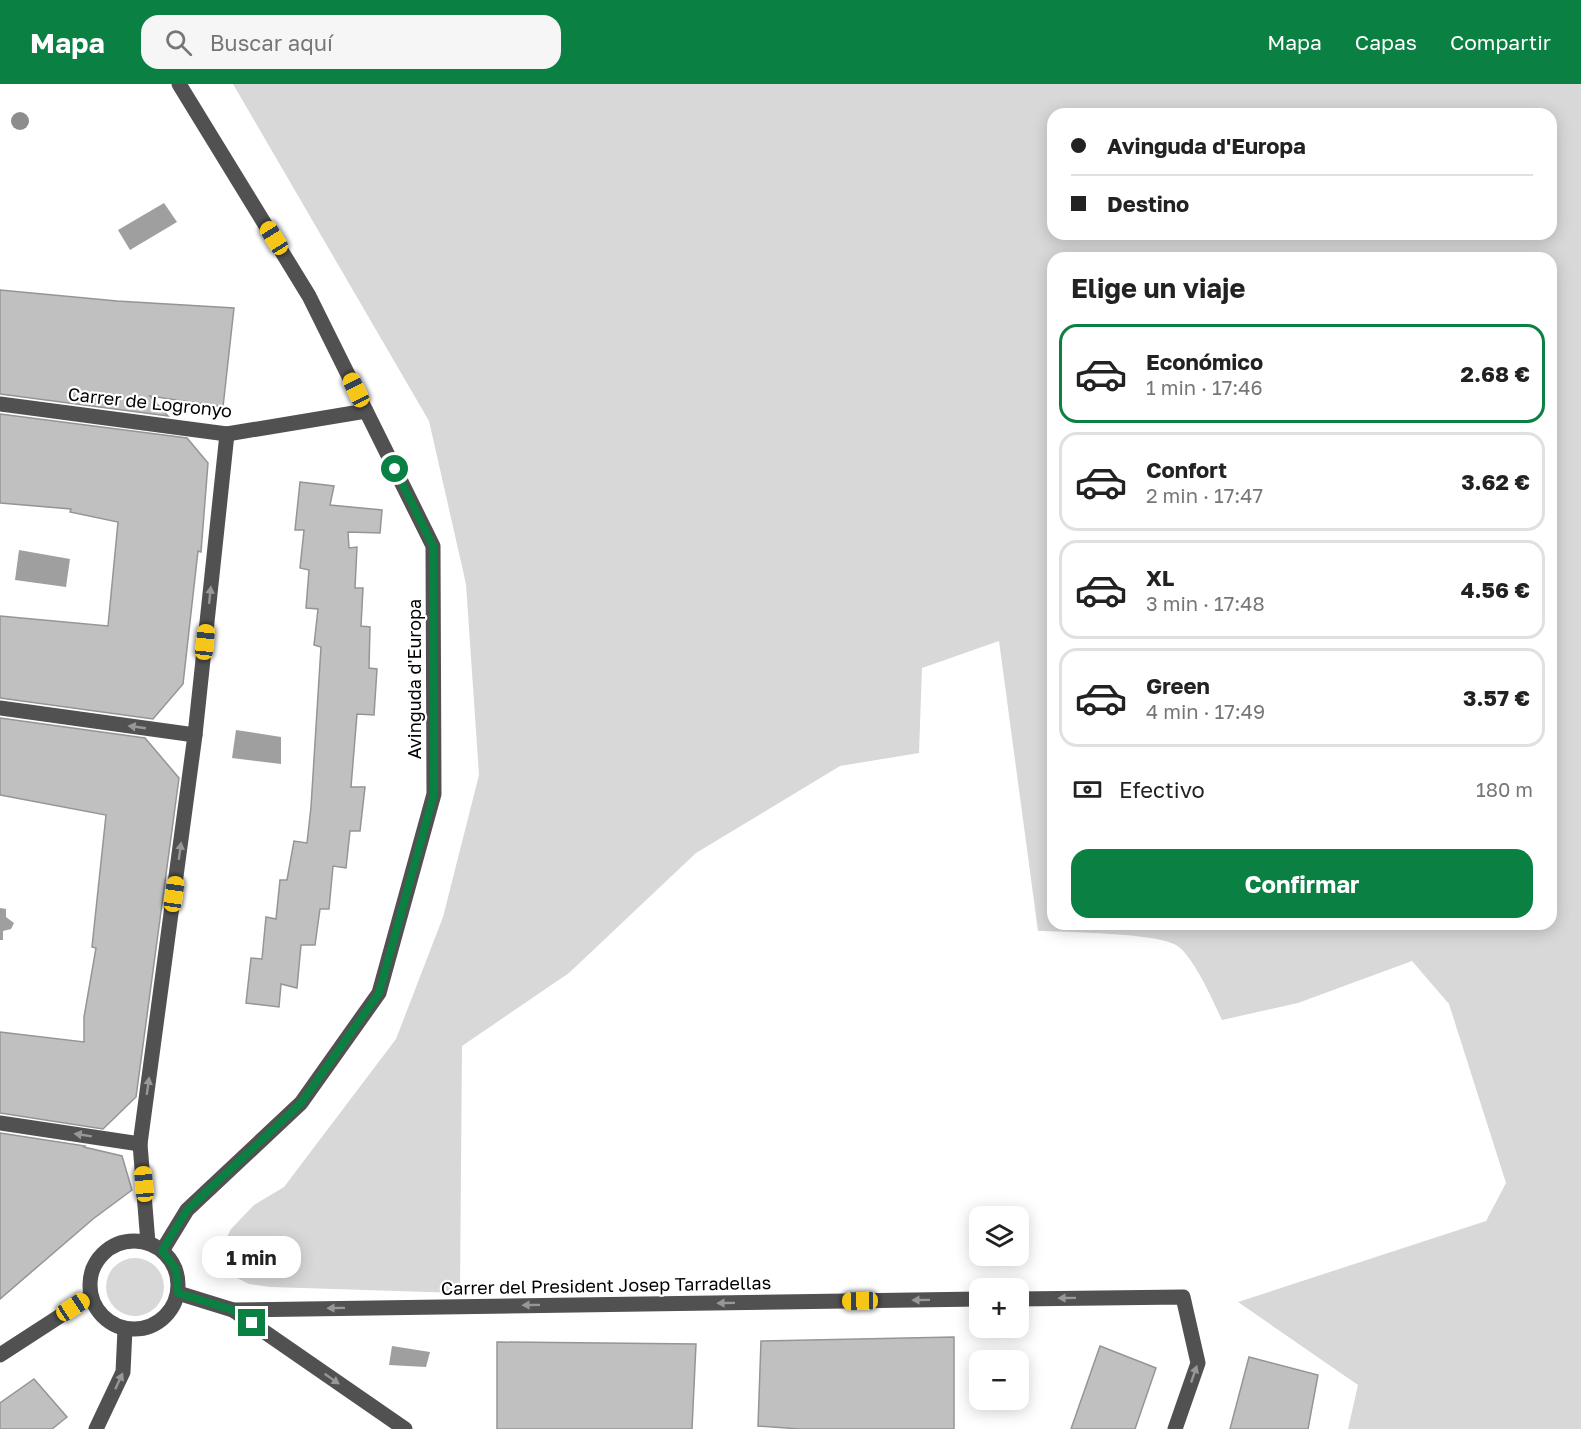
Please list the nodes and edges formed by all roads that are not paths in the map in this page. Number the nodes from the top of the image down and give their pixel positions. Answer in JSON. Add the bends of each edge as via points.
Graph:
{"nodes":[{"id":1,"x":179,"y":84,"type":"edge"},
{"id":2,"x":0,"y":404,"type":"edge"},
{"id":3,"x":366,"y":411,"type":"junction"},
{"id":4,"x":227,"y":434,"type":"junction"},
{"id":5,"x":0,"y":708,"type":"edge"},
{"id":6,"x":195,"y":735,"type":"junction"},
{"id":7,"x":0,"y":1123,"type":"edge"},
{"id":8,"x":140,"y":1144,"type":"junction"},
{"id":9,"x":155,"y":1247,"type":"junction"},
{"id":10,"x":178,"y":1293,"type":"junction"},
{"id":11,"x":91,"y":1296,"type":"junction"},
{"id":12,"x":969,"y":1299,"type":"edge"},
{"id":13,"x":1029,"y":1299,"type":"edge"},
{"id":14,"x":233,"y":1310,"type":"junction"},
{"id":15,"x":125,"y":1329,"type":"junction"},
{"id":16,"x":0,"y":1355,"type":"edge"},
{"id":17,"x":96,"y":1429,"type":"edge"},
{"id":18,"x":405,"y":1429,"type":"edge"},
{"id":19,"x":1176,"y":1429,"type":"edge"}],
"edges":[{"from":1,"to":3,"type":"street","name":"Avinguda d'Europa","via":[[309,296]]},
{"from":2,"to":4,"type":"street","name":"Carrer de Logronyo"},
{"from":3,"to":4,"type":"street","name":"Carrer de Logronyo"},
{"from":3,"to":9,"type":"street","name":"Avinguda d'Europa","via":[[433,546],[434,794],[379,993],[301,1103],[187,1210]]},
{"from":6,"to":4,"type":"street","one_way":true},
{"from":6,"to":5,"type":"street","one_way":true},
{"from":8,"to":6,"type":"street","one_way":true},
{"from":8,"to":7,"type":"street","one_way":true},
{"from":8,"to":9,"type":"street"},
{"from":9,"to":10,"type":"street","via":[[176,1269]]},
{"from":9,"to":11,"type":"street","via":[[128,1241],[104,1253],[93,1269]]},
{"from":10,"to":14,"type":"street","name":"Carrer del President Josep Tarradellas"},
{"from":10,"to":15,"type":"street","via":[[172,1310],[159,1322],[143,1329]]},
{"from":11,"to":15,"type":"street","via":[[104,1317]]},
{"from":11,"to":16,"type":"street"},
{"from":12,"to":14,"type":"street","name":"Carrer del President Josep Tarradellas","one_way":true},
{"from":19,"to":13,"type":"street","one_way":true,"via":[[1198,1363],[1183,1297]]},
{"from":14,"to":18,"type":"street","name":"Carrer del President Josep Tarradellas","one_way":true},
{"from":17,"to":15,"type":"street","one_way":true,"via":[[123,1372]]}]}
